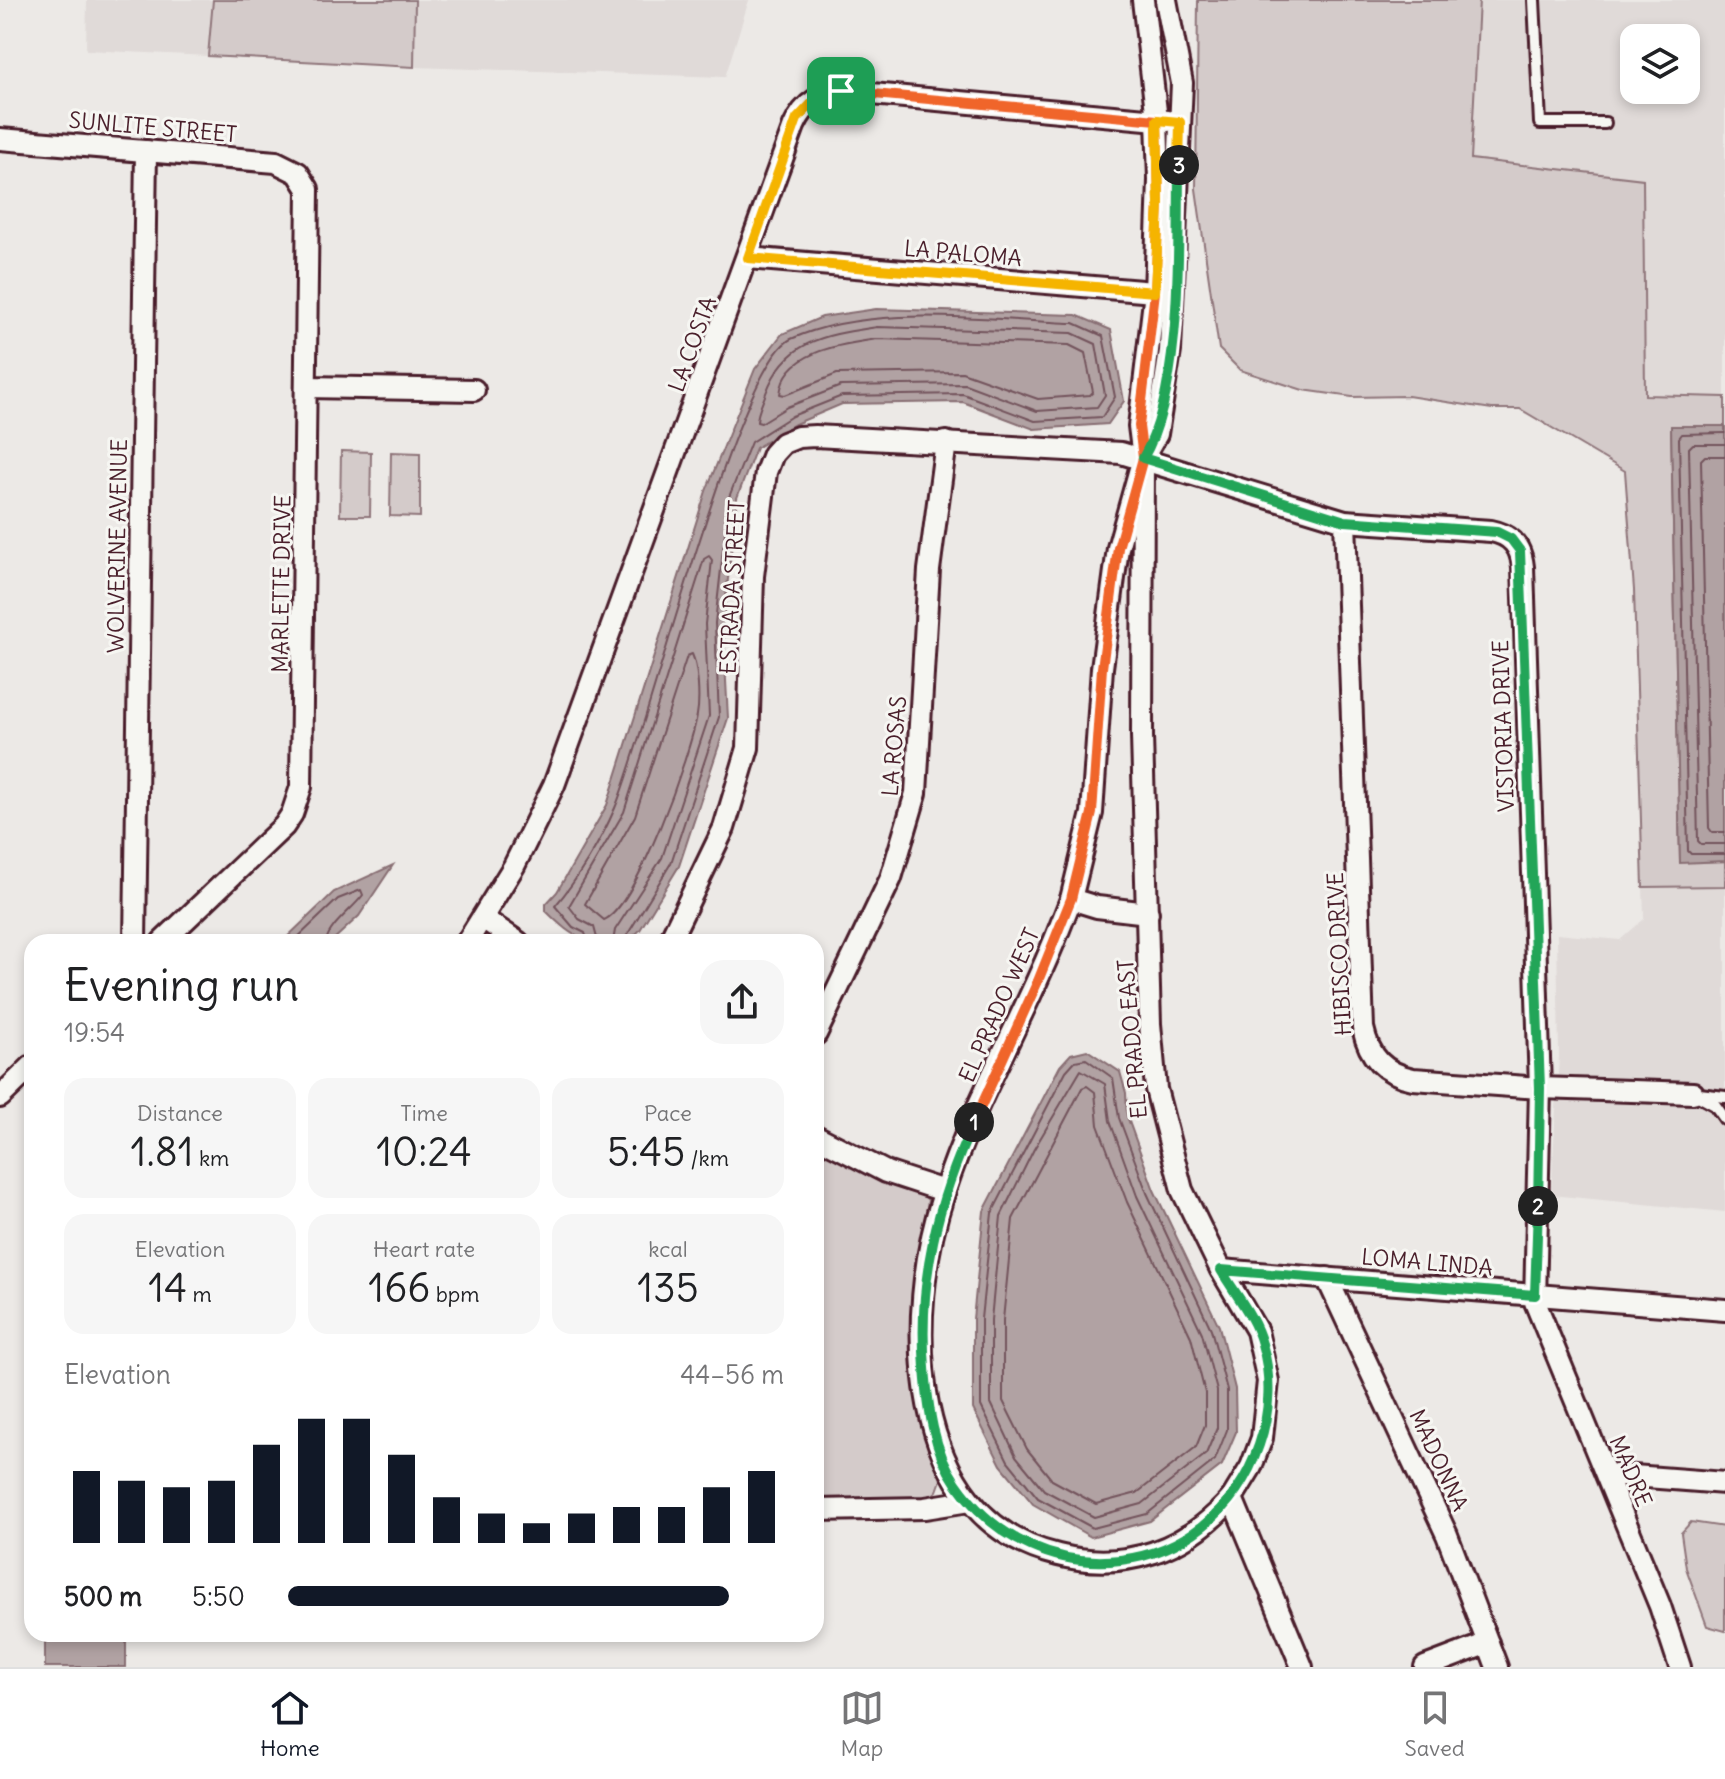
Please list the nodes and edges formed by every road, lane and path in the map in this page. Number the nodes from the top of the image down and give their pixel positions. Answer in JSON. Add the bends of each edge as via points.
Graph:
{"nodes":[{"id":1,"x":1143,"y":0,"type":"edge"},
{"id":2,"x":1166,"y":0,"type":"edge"},
{"id":3,"x":1534,"y":0,"type":"edge"},
{"id":4,"x":1157,"y":120,"type":"junction"},
{"id":5,"x":1180,"y":122,"type":"junction"},
{"id":6,"x":1605,"y":123,"type":"dead end"},
{"id":7,"x":0,"y":139,"type":"edge"},
{"id":8,"x":146,"y":151,"type":"junction"},
{"id":9,"x":298,"y":173,"type":"joint"},
{"id":10,"x":748,"y":258,"type":"junction"},
{"id":11,"x":1164,"y":293,"type":"junction"},
{"id":12,"x":307,"y":387,"type":"junction"},
{"id":13,"x":474,"y":390,"type":"dead end"},
{"id":14,"x":946,"y":442,"type":"junction"},
{"id":15,"x":1143,"y":458,"type":"junction"},
{"id":16,"x":1345,"y":521,"type":"junction"},
{"id":17,"x":1071,"y":899,"type":"junction"},
{"id":18,"x":1148,"y":913,"type":"junction"},
{"id":19,"x":484,"y":919,"type":"junction"},
{"id":20,"x":135,"y":934,"type":"edge"},
{"id":21,"x":170,"y":934,"type":"edge"},
{"id":22,"x":473,"y":934,"type":"edge"},
{"id":23,"x":506,"y":934,"type":"edge"},
{"id":24,"x":673,"y":934,"type":"edge"},
{"id":25,"x":824,"y":1017,"type":"edge"},
{"id":26,"x":24,"y":1074,"type":"edge"},
{"id":27,"x":1540,"y":1088,"type":"junction"},
{"id":28,"x":1693,"y":1093,"type":"junction"},
{"id":29,"x":0,"y":1097,"type":"edge"},
{"id":30,"x":1725,"y":1097,"type":"edge"},
{"id":31,"x":1725,"y":1119,"type":"edge"},
{"id":32,"x":824,"y":1140,"type":"edge"},
{"id":33,"x":944,"y":1191,"type":"junction"},
{"id":34,"x":1221,"y":1270,"type":"junction"},
{"id":35,"x":1327,"y":1278,"type":"junction"},
{"id":36,"x":1535,"y":1295,"type":"junction"},
{"id":37,"x":1725,"y":1310,"type":"edge"},
{"id":38,"x":1607,"y":1474,"type":"junction"},
{"id":39,"x":1725,"y":1483,"type":"edge"},
{"id":40,"x":1232,"y":1498,"type":"junction"},
{"id":41,"x":969,"y":1501,"type":"junction"},
{"id":42,"x":824,"y":1510,"type":"edge"},
{"id":43,"x":1488,"y":1643,"type":"junction"},
{"id":44,"x":1302,"y":1667,"type":"edge"},
{"id":45,"x":1425,"y":1667,"type":"edge"},
{"id":46,"x":1497,"y":1667,"type":"edge"},
{"id":47,"x":1680,"y":1667,"type":"edge"}],
"edges":[{"from":1,"to":4,"type":"street"},
{"from":2,"to":5,"type":"street","via":[[1181,67]]},
{"from":3,"to":6,"type":"lane","via":[[1540,123]]},
{"from":4,"to":5,"type":"street","name":"LA COSTA"},
{"from":4,"to":10,"type":"street","name":"LA COSTA","via":[[826,94],[811,101],[797,119]]},
{"from":4,"to":11,"type":"street"},
{"from":5,"to":11,"type":"street"},
{"from":7,"to":8,"type":"street","name":"SUNLITE STREET"},
{"from":8,"to":9,"type":"street","name":"SUNLITE STREET","via":[[276,162]]},
{"from":8,"to":20,"type":"street","name":"WOLVERINE AVENUE"},
{"from":9,"to":12,"type":"street","name":"MARLETTE DRIVE","via":[[309,203]]},
{"from":10,"to":11,"type":"street","name":"LA PALOMA"},
{"from":10,"to":19,"type":"street","name":"LA COSTA","via":[[554,785]]},
{"from":11,"to":15,"type":"street","name":"EL PRADO WEST","via":[[1163,405],[1157,434]]},
{"from":12,"to":13,"type":"street"},
{"from":12,"to":21,"type":"street","name":"MARLETTE DRIVE","via":[[299,799],[284,826]]},
{"from":14,"to":15,"type":"street","name":"ESTRADA STREET"},
{"from":14,"to":24,"type":"street","name":"ESTRADA STREET","via":[[802,436],[783,443],[771,459],[755,543],[748,748],[724,828]]},
{"from":14,"to":25,"type":"street","name":"LA ROSAS","via":[[929,570],[916,793],[891,878]]},
{"from":15,"to":16,"type":"street","name":"VISTORIA DRIVE"},
{"from":15,"to":17,"type":"street","name":"EL PRADO WEST","via":[[1118,548],[1102,668],[1095,792]]},
{"from":15,"to":18,"type":"street","name":"EL PRADO EAST","via":[[1142,736]]},
{"from":16,"to":27,"type":"street","name":"HIBISCO DRIVE","via":[[1365,1037],[1379,1063],[1403,1077]]},
{"from":16,"to":27,"type":"street","name":"VISTORIA DRIVE","via":[[1497,532],[1520,551]]},
{"from":17,"to":18,"type":"street"},
{"from":17,"to":33,"type":"street","name":"EL PRADO WEST"},
{"from":18,"to":34,"type":"street","name":"EL PRADO EAST","via":[[1150,1024],[1162,1120],[1182,1190]]},
{"from":19,"to":22,"type":"street","name":"LA COSTA"},
{"from":19,"to":23,"type":"street"},
{"from":26,"to":29,"type":"street"},
{"from":27,"to":28,"type":"street","name":"HIBISCO DRIVE"},
{"from":27,"to":36,"type":"street","name":"VISTORIA DRIVE"},
{"from":28,"to":30,"type":"lane"},
{"from":28,"to":31,"type":"lane","via":[[1715,1105]]},
{"from":32,"to":33,"type":"street","via":[[886,1172]]},
{"from":33,"to":41,"type":"street","name":"EL PRADO WEST","via":[[925,1283],[922,1333],[936,1439]]},
{"from":34,"to":35,"type":"street","name":"LOMA LINDA"},
{"from":34,"to":40,"type":"street","name":"EL PRADO EAST","via":[[1257,1331],[1268,1381],[1262,1438]]},
{"from":35,"to":36,"type":"street","name":"LOMA LINDA"},
{"from":35,"to":43,"type":"street","name":"MADONNA","via":[[1413,1458]]},
{"from":36,"to":37,"type":"street","name":"LOMA LINDA"},
{"from":36,"to":38,"type":"street","name":"MADRE","via":[[1544,1329]]},
{"from":38,"to":39,"type":"street"},
{"from":38,"to":47,"type":"street","name":"MADRE"},
{"from":40,"to":41,"type":"street","name":"EL PRADO WEST","via":[[1188,1537],[1164,1550],[1117,1561],[1046,1553],[997,1527]]},
{"from":40,"to":44,"type":"street"},
{"from":41,"to":42,"type":"street","via":[[925,1508]]},
{"from":43,"to":45,"type":"street"},
{"from":43,"to":46,"type":"street","name":"MADONNA"}]}
